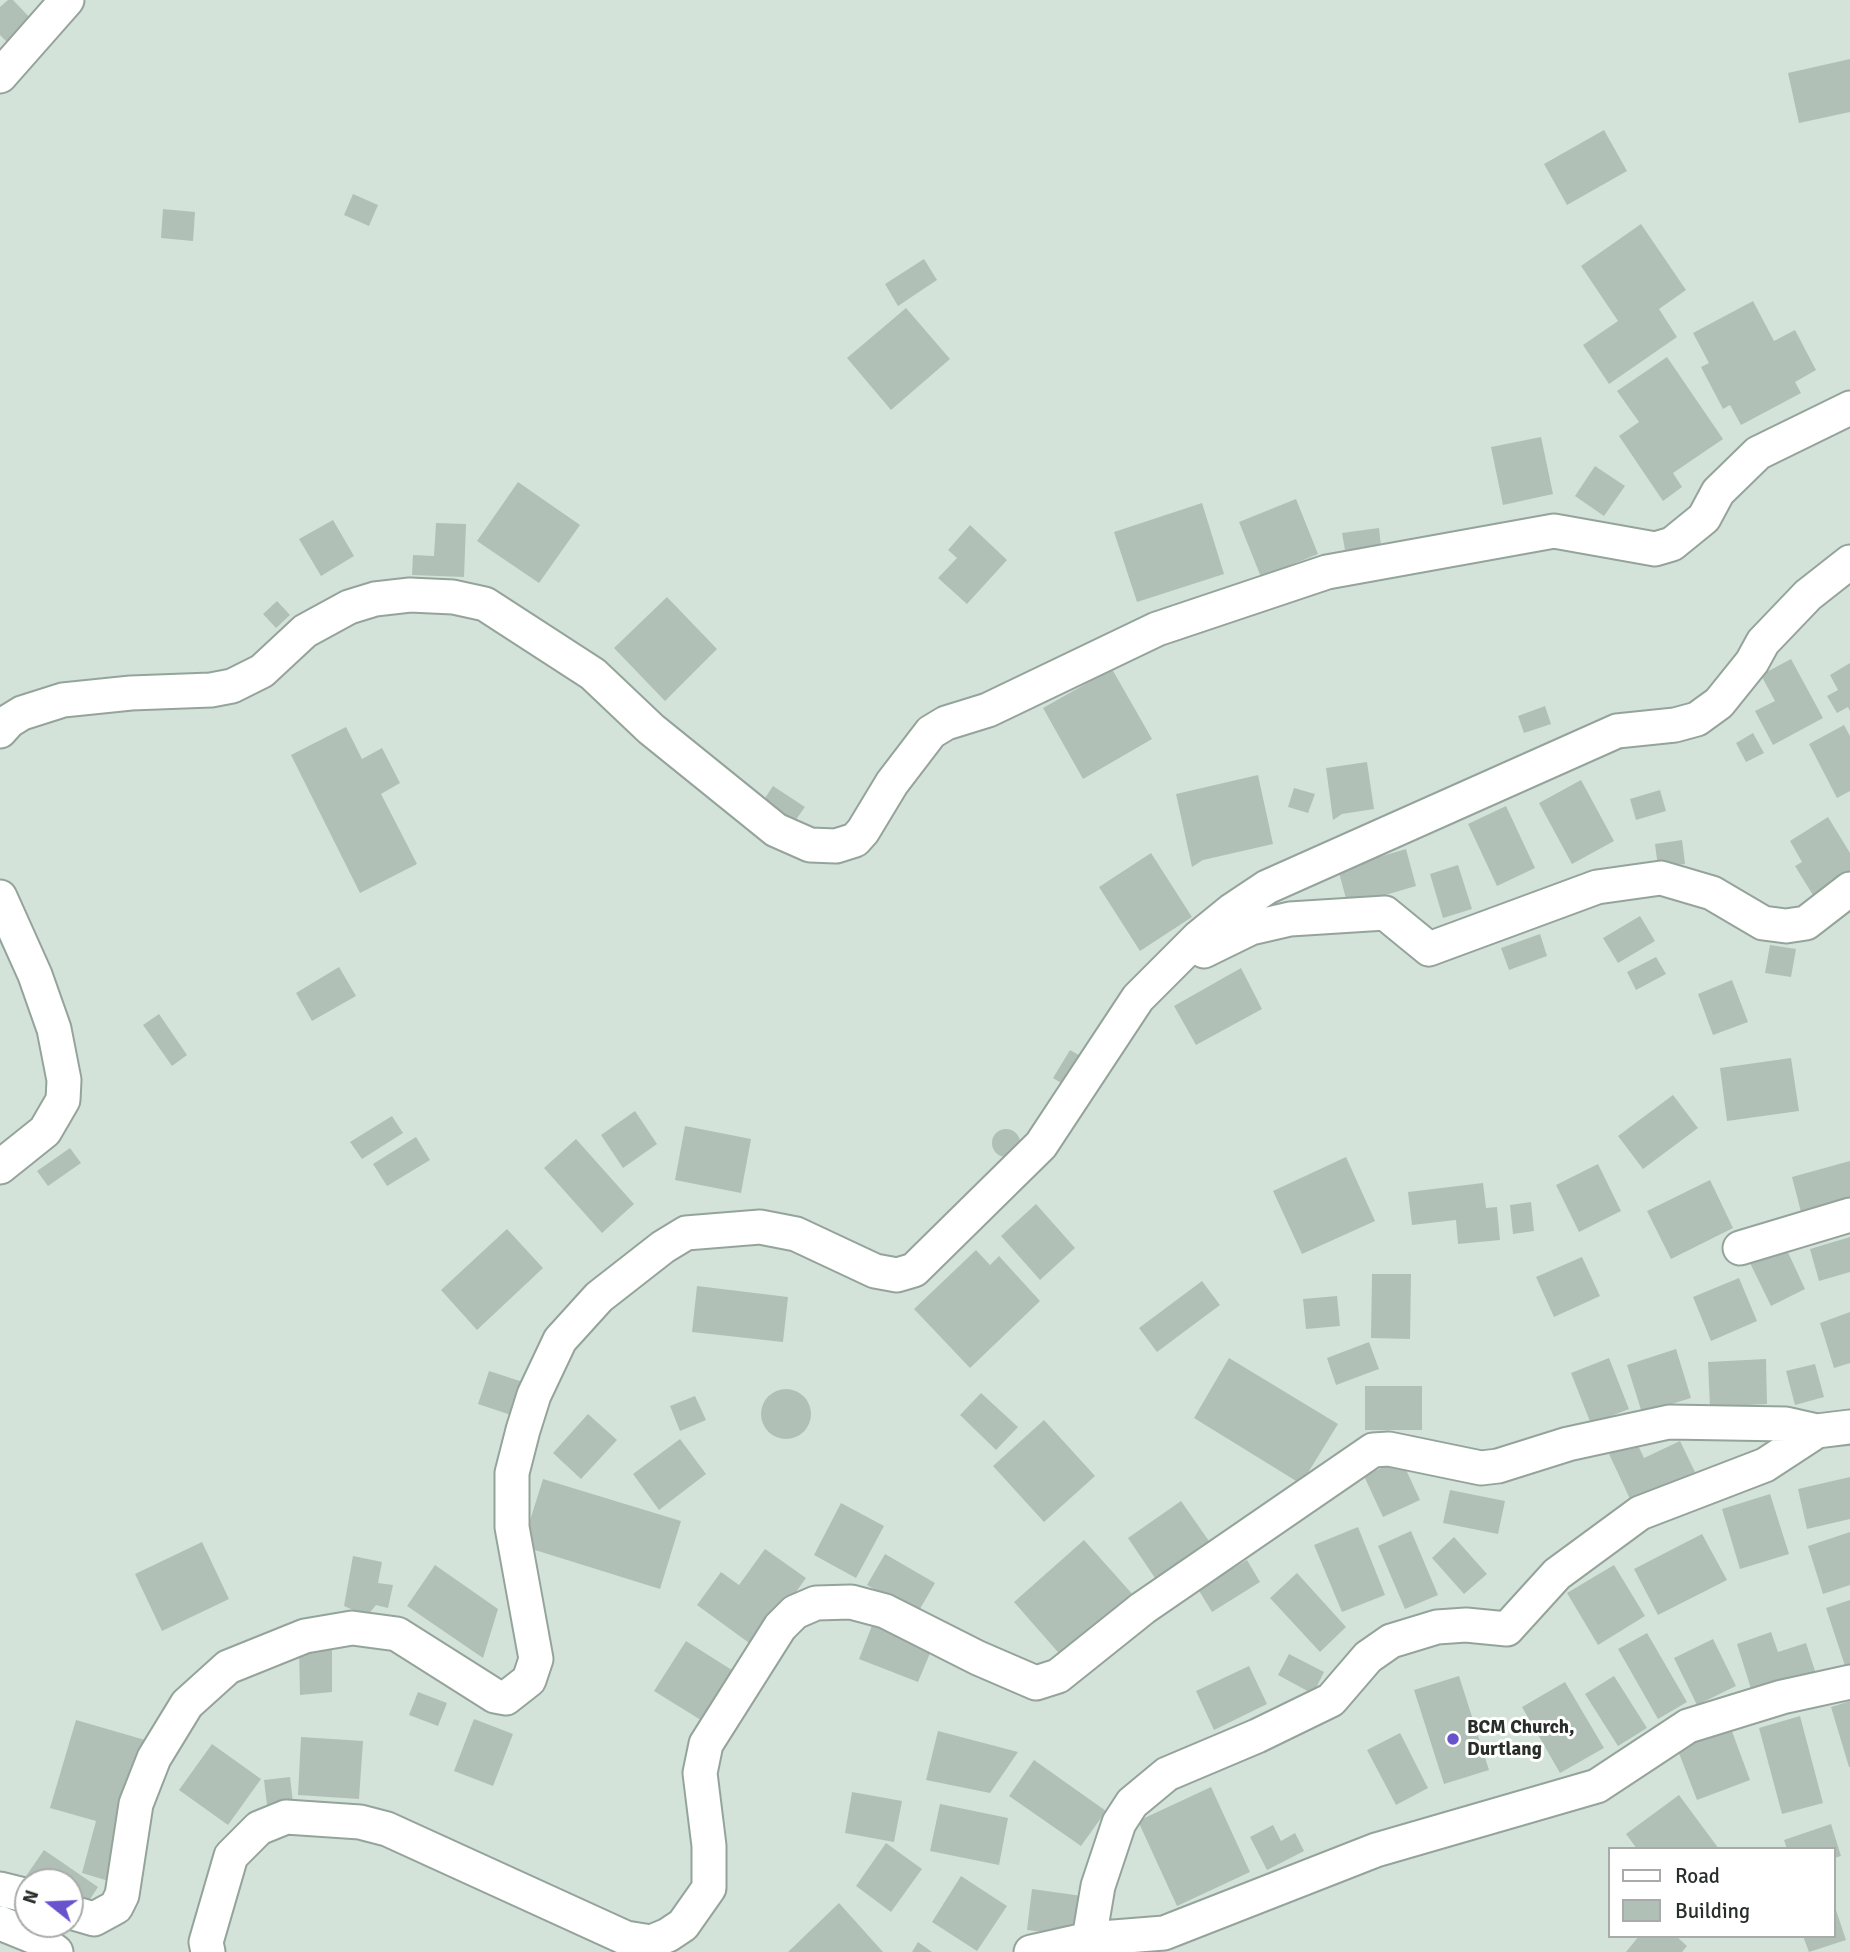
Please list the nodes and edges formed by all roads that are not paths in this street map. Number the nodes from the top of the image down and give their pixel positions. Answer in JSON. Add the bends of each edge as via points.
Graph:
{"nodes":[{"id":1,"x":67,"y":0,"type":"edge"},
{"id":2,"x":0,"y":76,"type":"edge"},
{"id":3,"x":1850,"y":408,"type":"edge"},
{"id":4,"x":1850,"y":562,"type":"edge"},
{"id":5,"x":0,"y":731,"type":"edge"},
{"id":6,"x":1850,"y":889,"type":"edge"},
{"id":7,"x":0,"y":897,"type":"edge"},
{"id":8,"x":1158,"y":975,"type":"junction"},
{"id":9,"x":0,"y":1167,"type":"edge"},
{"id":10,"x":1850,"y":1215,"type":"edge"},
{"id":11,"x":1740,"y":1248,"type":"dead end"},
{"id":12,"x":1850,"y":1427,"type":"edge"},
{"id":13,"x":1817,"y":1430,"type":"junction"},
{"id":14,"x":1850,"y":1682,"type":"edge"},
{"id":15,"x":84,"y":1916,"type":"edge"},
{"id":16,"x":0,"y":1923,"type":"edge"},
{"id":17,"x":1089,"y":1939,"type":"junction"},
{"id":18,"x":57,"y":1952,"type":"edge"},
{"id":19,"x":208,"y":1952,"type":"edge"},
{"id":20,"x":1031,"y":1952,"type":"edge"}],
"edges":[{"from":1,"to":2,"type":"street"},
{"from":3,"to":5,"type":"street","via":[[1758,453],[1718,492],[1704,518],[1672,544],[1655,549],[1555,531],[1435,550],[1327,572],[1157,629],[988,710],[931,732],[891,783],[863,831],[836,846],[810,845],[776,830],[651,729],[593,674],[485,604],[453,597],[410,595],[349,607],[306,631],[262,671],[232,686],[63,700],[22,713]]},
{"from":4,"to":8,"type":"street","via":[[1799,604],[1763,642],[1719,703],[1697,719],[1617,731],[1267,887],[1199,937]]},
{"from":6,"to":8,"type":"street","via":[[1806,923],[1786,926],[1763,923],[1712,892],[1661,878],[1597,887],[1429,949],[1385,913],[1290,919],[1251,928]]},
{"from":7,"to":9,"type":"street","via":[[47,1007],[64,1080],[63,1100],[45,1131]]},
{"from":8,"to":15,"type":"street","via":[[1119,1024],[1041,1145],[914,1270],[897,1275],[875,1271],[784,1231],[708,1229],[686,1233],[663,1247],[599,1297],[559,1340],[534,1395],[512,1473],[512,1527],[536,1659],[529,1680],[506,1698],[495,1696],[397,1634],[352,1628],[305,1636],[228,1667],[187,1704],[154,1758],[134,1811],[122,1895],[116,1907],[94,1919]]},
{"from":10,"to":11,"type":"street"},
{"from":12,"to":13,"type":"street"},
{"from":13,"to":17,"type":"street","via":[[1765,1465],[1640,1513],[1557,1574],[1507,1629],[1437,1627],[1391,1641],[1368,1657],[1331,1700],[1167,1773],[1132,1802],[1119,1823],[1098,1886]]},
{"from":13,"to":19,"type":"street","via":[[1786,1424],[1669,1422],[1481,1468],[1389,1449],[1373,1450],[1153,1601],[1046,1681],[1027,1681],[885,1611],[850,1602],[816,1603],[795,1612],[780,1627],[706,1744],[701,1773],[709,1888],[683,1924],[668,1935],[651,1942],[626,1938],[387,1829],[360,1822],[286,1817],[259,1828],[231,1856],[206,1942]]},
{"from":14,"to":17,"type":"street","via":[[1688,1726],[1597,1786],[1376,1850],[1164,1933]]},
{"from":16,"to":18,"type":"street"},
{"from":17,"to":20,"type":"street"}]}
